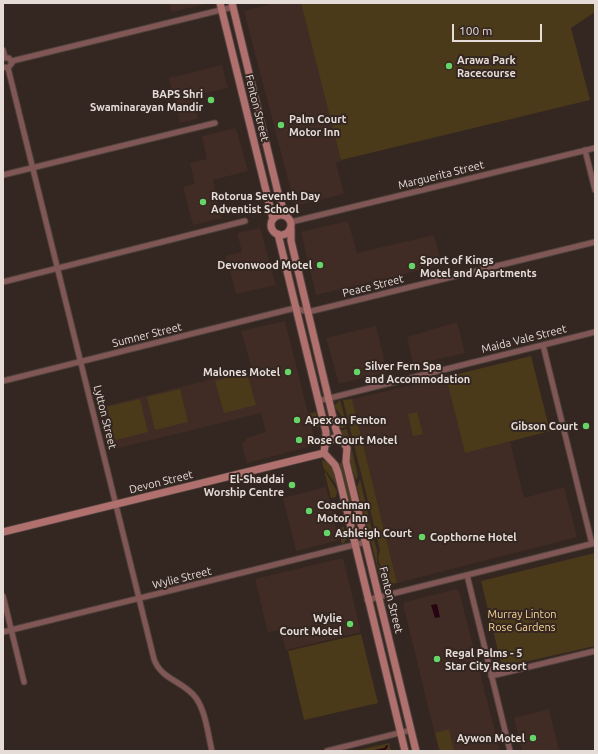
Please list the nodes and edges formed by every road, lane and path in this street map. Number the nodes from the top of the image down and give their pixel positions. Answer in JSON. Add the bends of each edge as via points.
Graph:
{"nodes":[{"id":1,"x":233,"y":5,"type":"edge"},
{"id":2,"x":220,"y":6,"type":"edge"},
{"id":3,"x":3,"y":50,"type":"edge"},
{"id":4,"x":4,"y":58,"type":"edge"},
{"id":5,"x":12,"y":61,"type":"junction"},
{"id":6,"x":5,"y":68,"type":"edge"},
{"id":7,"x":259,"y":112,"type":"junction"},
{"id":8,"x":248,"y":115,"type":"junction"},
{"id":9,"x":215,"y":123,"type":"dead end"},
{"id":10,"x":595,"y":148,"type":"edge"},
{"id":11,"x":585,"y":150,"type":"junction"},
{"id":12,"x":32,"y":168,"type":"junction"},
{"id":13,"x":3,"y":175,"type":"edge"},
{"id":14,"x":595,"y":190,"type":"edge"},
{"id":15,"x":285,"y":214,"type":"junction"},
{"id":16,"x":273,"y":219,"type":"junction"},
{"id":17,"x":245,"y":221,"type":"dead end"},
{"id":18,"x":291,"y":226,"type":"junction"},
{"id":19,"x":278,"y":234,"type":"junction"},
{"id":20,"x":595,"y":242,"type":"edge"},
{"id":21,"x":58,"y":268,"type":"junction"},
{"id":22,"x":3,"y":282,"type":"edge"},
{"id":23,"x":295,"y":308,"type":"junction"},
{"id":24,"x":308,"y":312,"type":"junction"},
{"id":25,"x":595,"y":332,"type":"edge"},
{"id":26,"x":543,"y":345,"type":"junction"},
{"id":27,"x":81,"y":362,"type":"junction"},
{"id":28,"x":3,"y":381,"type":"edge"},
{"id":29,"x":328,"y":398,"type":"junction"},
{"id":30,"x":318,"y":400,"type":"junction"},
{"id":31,"x":340,"y":439,"type":"junction"},
{"id":32,"x":326,"y":442,"type":"junction"},
{"id":33,"x":324,"y":453,"type":"junction"},
{"id":34,"x":346,"y":454,"type":"junction"},
{"id":35,"x":330,"y":460,"type":"junction"},
{"id":36,"x":116,"y":504,"type":"junction"},
{"id":37,"x":3,"y":532,"type":"edge"},
{"id":38,"x":366,"y":542,"type":"junction"},
{"id":39,"x":593,"y":544,"type":"edge"},
{"id":40,"x":354,"y":545,"type":"junction"},
{"id":41,"x":467,"y":575,"type":"junction"},
{"id":42,"x":3,"y":596,"type":"edge"},
{"id":43,"x":379,"y":597,"type":"junction"},
{"id":44,"x":139,"y":599,"type":"junction"},
{"id":45,"x":368,"y":600,"type":"junction"},
{"id":46,"x":11,"y":630,"type":"junction"},
{"id":47,"x":3,"y":632,"type":"edge"},
{"id":48,"x":595,"y":651,"type":"edge"},
{"id":49,"x":491,"y":676,"type":"junction"},
{"id":50,"x":24,"y":682,"type":"dead end"},
{"id":51,"x":411,"y":730,"type":"junction"},
{"id":52,"x":400,"y":733,"type":"junction"},
{"id":53,"x":212,"y":751,"type":"edge"},
{"id":54,"x":327,"y":751,"type":"edge"},
{"id":55,"x":405,"y":751,"type":"edge"},
{"id":56,"x":416,"y":751,"type":"edge"},
{"id":57,"x":510,"y":751,"type":"edge"}],
"edges":[{"from":1,"to":2,"type":"street"},
{"from":1,"to":7,"type":"main road","name":"Fenton Street"},
{"from":2,"to":5,"type":"street"},
{"from":2,"to":8,"type":"main road","name":"Fenton Street"},
{"from":3,"to":4,"type":"street"},
{"from":4,"to":5,"type":"street","via":[[10,58]]},
{"from":5,"to":6,"type":"street","via":[[12,65]]},
{"from":6,"to":12,"type":"street","name":"Lytton Street"},
{"from":7,"to":8,"type":"main road"},
{"from":7,"to":15,"type":"main road","name":"Fenton Street","via":[[280,204]]},
{"from":8,"to":16,"type":"main road","name":"Fenton Street"},
{"from":9,"to":12,"type":"street"},
{"from":10,"to":11,"type":"street","name":"Marguerita Street"},
{"from":11,"to":14,"type":"street"},
{"from":11,"to":18,"type":"street","name":"Marguerita Street"},
{"from":12,"to":13,"type":"street"},
{"from":12,"to":21,"type":"street","name":"Lytton Street"},
{"from":15,"to":16,"type":"main road","via":[[279,214]]},
{"from":15,"to":18,"type":"main road"},
{"from":16,"to":19,"type":"main road","via":[[271,226]]},
{"from":17,"to":21,"type":"street"},
{"from":18,"to":19,"type":"main road","via":[[285,234]]},
{"from":18,"to":24,"type":"main road","via":[[291,241]]},
{"from":19,"to":23,"type":"main road"},
{"from":20,"to":24,"type":"street","name":"Peace Street"},
{"from":21,"to":22,"type":"street"},
{"from":21,"to":27,"type":"street","name":"Lytton Street"},
{"from":23,"to":24,"type":"street"},
{"from":23,"to":27,"type":"street","name":"Sumner Street"},
{"from":23,"to":30,"type":"main road"},
{"from":24,"to":29,"type":"main road"},
{"from":25,"to":26,"type":"street","name":"Maida Vale Street"},
{"from":26,"to":29,"type":"street","name":"Maida Vale Street"},
{"from":26,"to":39,"type":"street"},
{"from":27,"to":28,"type":"street","name":"Sumner Street"},
{"from":27,"to":36,"type":"street","name":"Lytton Street"},
{"from":29,"to":30,"type":"street","name":"Maida Vale Street"},
{"from":29,"to":31,"type":"main road"},
{"from":30,"to":32,"type":"main road"},
{"from":31,"to":32,"type":"main road","via":[[334,438]]},
{"from":31,"to":34,"type":"main road","via":[[346,445]]},
{"from":32,"to":33,"type":"main road"},
{"from":33,"to":35,"type":"main road"},
{"from":33,"to":36,"type":"main road","name":"Devon Street"},
{"from":34,"to":35,"type":"main road","via":[[338,461]]},
{"from":34,"to":38,"type":"main road","name":"Fenton Street"},
{"from":35,"to":40,"type":"main road","name":"Fenton Street","via":[[338,473]]},
{"from":36,"to":37,"type":"main road","name":"Devon Street"},
{"from":36,"to":44,"type":"street","name":"Lytton Street"},
{"from":38,"to":40,"type":"street","name":"Wylie Street"},
{"from":38,"to":43,"type":"main road","name":"Fenton Street"},
{"from":39,"to":41,"type":"street"},
{"from":40,"to":44,"type":"street","name":"Wylie Street"},
{"from":40,"to":45,"type":"main road","name":"Fenton Street"},
{"from":41,"to":43,"type":"street"},
{"from":41,"to":49,"type":"street"},
{"from":42,"to":46,"type":"street"},
{"from":43,"to":45,"type":"street"},
{"from":43,"to":51,"type":"main road","name":"Fenton Street"},
{"from":44,"to":46,"type":"street","name":"Wylie Street"},
{"from":44,"to":53,"type":"street","name":"Lytton Street","via":[[155,664],[162,673],[188,689],[196,698]]},
{"from":45,"to":52,"type":"main road","name":"Fenton Street"},
{"from":46,"to":47,"type":"street","name":"Wylie Street"},
{"from":46,"to":50,"type":"street"},
{"from":48,"to":49,"type":"street"},
{"from":49,"to":57,"type":"street"},
{"from":51,"to":52,"type":"street"},
{"from":51,"to":56,"type":"main road","name":"Fenton Street"},
{"from":52,"to":54,"type":"street"},
{"from":52,"to":55,"type":"main road","name":"Fenton Street"}]}
